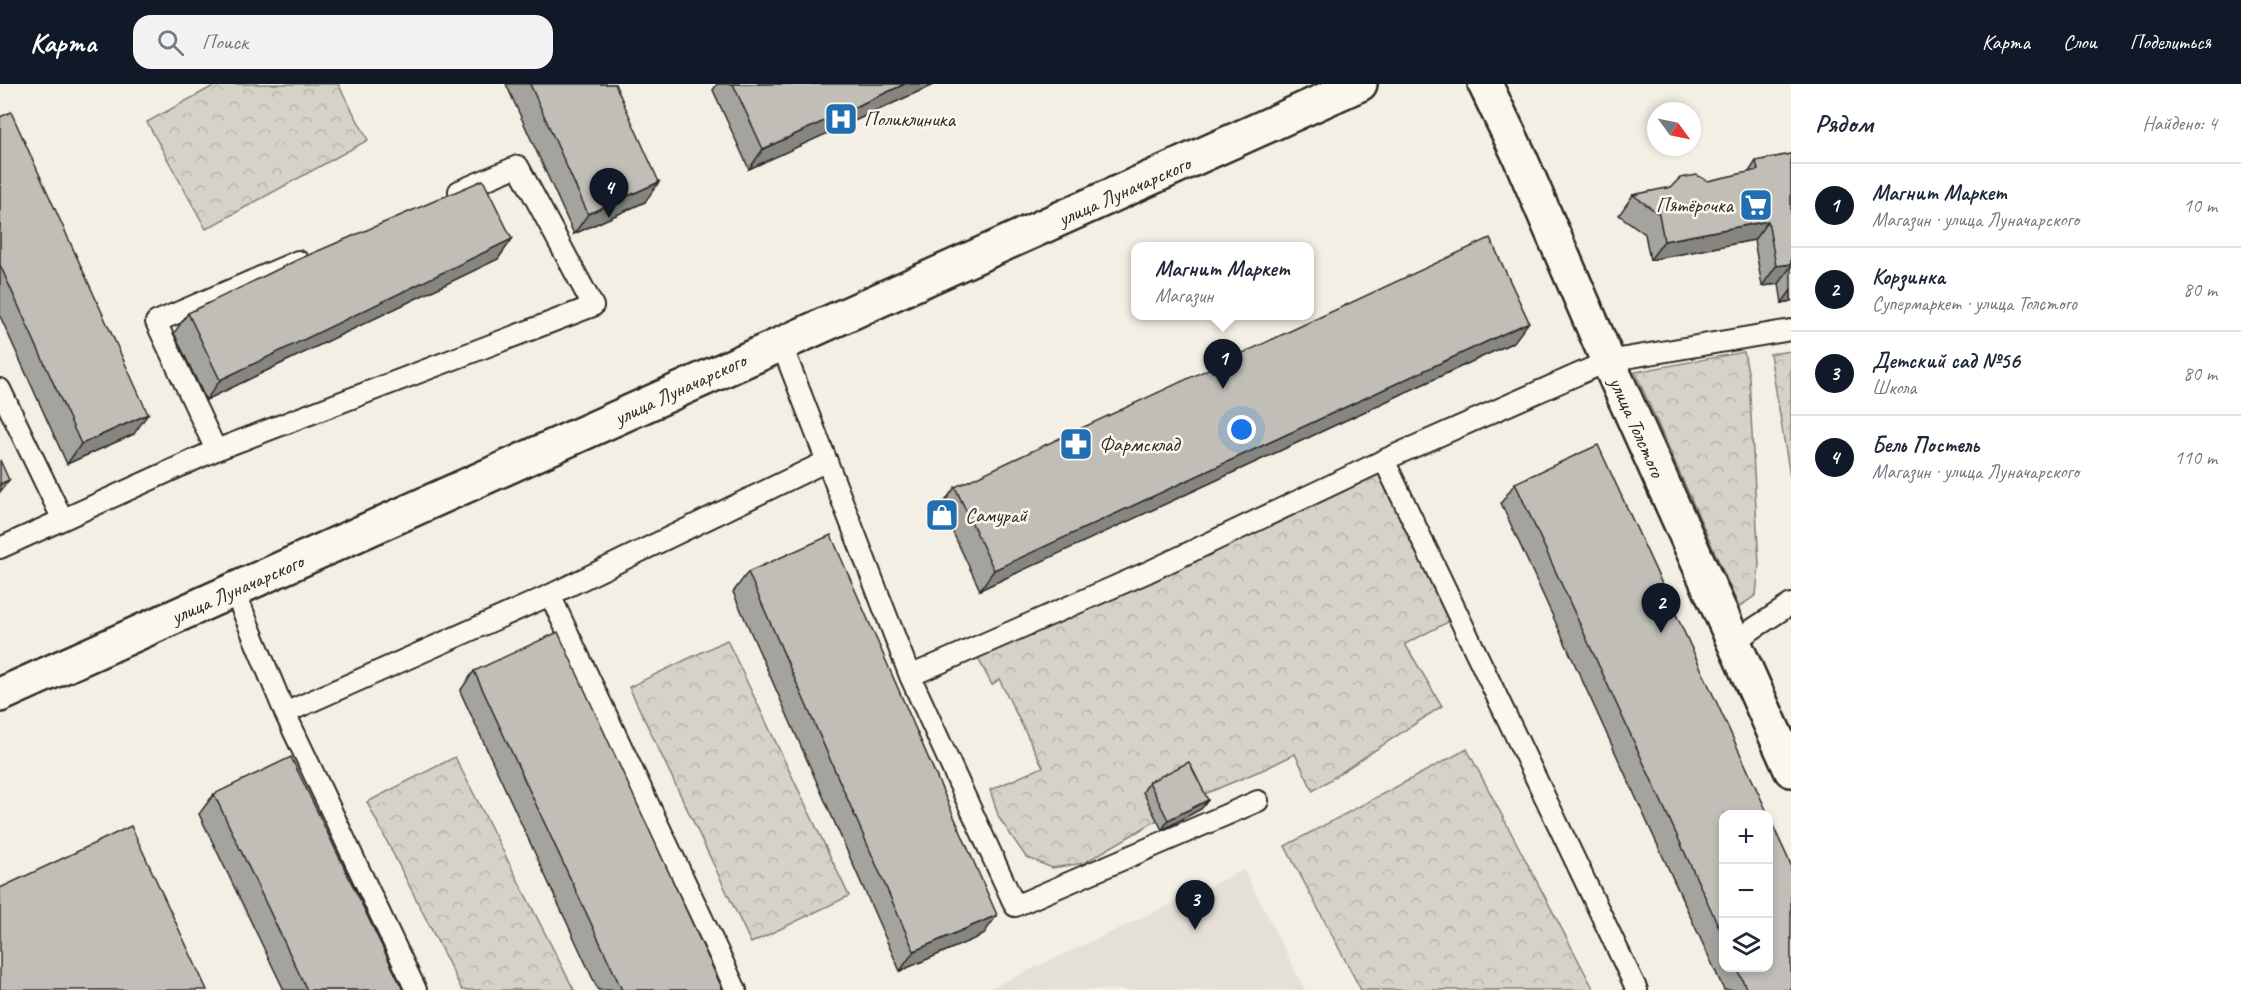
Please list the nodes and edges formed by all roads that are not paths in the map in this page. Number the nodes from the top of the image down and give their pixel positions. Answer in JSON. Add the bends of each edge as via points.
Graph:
{"nodes":[{"id":1,"x":1360,"y":84,"type":"edge"},
{"id":2,"x":1485,"y":84,"type":"edge"},
{"id":3,"x":442,"y":199,"type":"edge"},
{"id":4,"x":312,"y":255,"type":"edge"},
{"id":5,"x":1791,"y":330,"type":"edge"},
{"id":6,"x":781,"y":343,"type":"junction"},
{"id":7,"x":1608,"y":361,"type":"junction"},
{"id":8,"x":0,"y":390,"type":"edge"},
{"id":9,"x":216,"y":450,"type":"junction"},
{"id":10,"x":1384,"y":460,"type":"junction"},
{"id":11,"x":827,"y":461,"type":"junction"},
{"id":12,"x":62,"y":518,"type":"junction"},
{"id":13,"x":0,"y":548,"type":"edge"},
{"id":14,"x":234,"y":590,"type":"junction"},
{"id":15,"x":550,"y":595,"type":"junction"},
{"id":16,"x":1791,"y":604,"type":"edge"},
{"id":17,"x":1733,"y":642,"type":"junction"},
{"id":18,"x":910,"y":676,"type":"junction"},
{"id":19,"x":0,"y":695,"type":"edge"},
{"id":20,"x":285,"y":713,"type":"junction"},
{"id":21,"x":1791,"y":770,"type":"edge"},
{"id":22,"x":1258,"y":801,"type":"dead end"},
{"id":23,"x":416,"y":990,"type":"edge"},
{"id":24,"x":736,"y":990,"type":"edge"},
{"id":25,"x":1637,"y":990,"type":"edge"}],
"edges":[{"from":1,"to":6,"type":"main road","name":"улица Луначарского"},
{"from":2,"to":7,"type":"main road","name":"улица Толстого"},
{"from":3,"to":9,"type":"lane","via":[[518,166],[594,306]]},
{"from":4,"to":9,"type":"lane","via":[[156,322]]},
{"from":5,"to":7,"type":"lane"},
{"from":6,"to":11,"type":"lane"},
{"from":6,"to":14,"type":"main road","name":"улица Луначарского"},
{"from":7,"to":10,"type":"lane"},
{"from":7,"to":17,"type":"main road","name":"улица Толстого"},
{"from":8,"to":12,"type":"lane"},
{"from":9,"to":12,"type":"lane"},
{"from":10,"to":18,"type":"lane","via":[[1148,572]]},
{"from":10,"to":25,"type":"lane"},
{"from":11,"to":15,"type":"lane"},
{"from":11,"to":18,"type":"lane"},
{"from":12,"to":13,"type":"lane"},
{"from":14,"to":19,"type":"main road","name":"улица Луначарского"},
{"from":14,"to":20,"type":"lane"},
{"from":15,"to":20,"type":"lane"},
{"from":15,"to":24,"type":"lane"},
{"from":16,"to":17,"type":"lane"},
{"from":17,"to":21,"type":"main road","name":"улица Толстого"},
{"from":18,"to":22,"type":"lane","via":[[1015,906]]},
{"from":20,"to":23,"type":"lane"}]}
